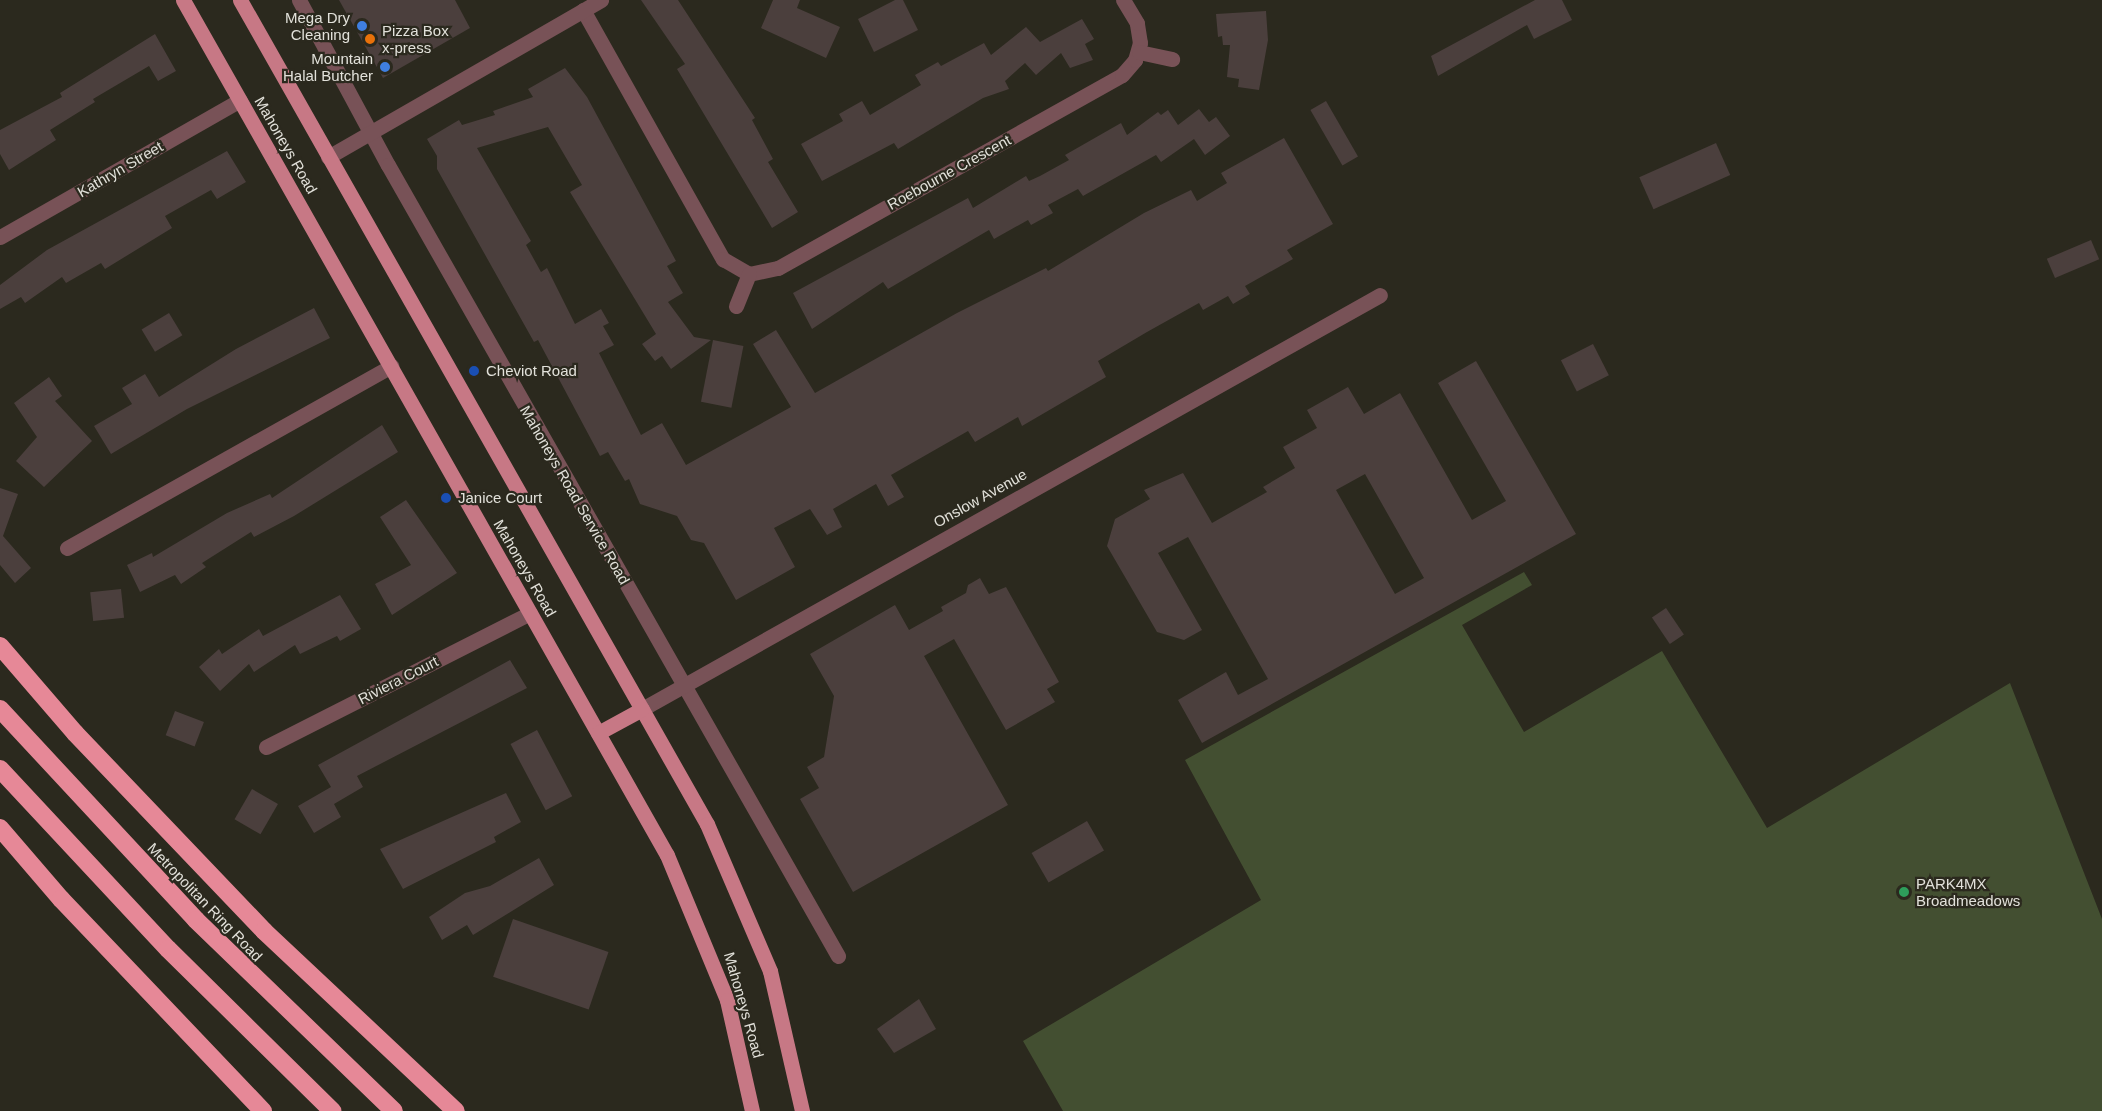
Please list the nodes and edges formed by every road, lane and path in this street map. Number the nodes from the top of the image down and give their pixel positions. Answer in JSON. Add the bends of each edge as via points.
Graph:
{"nodes":[{"id":1,"x":183,"y":0,"type":"edge"},
{"id":2,"x":240,"y":0,"type":"edge"},
{"id":3,"x":299,"y":0,"type":"edge"},
{"id":4,"x":601,"y":0,"type":"edge"},
{"id":5,"x":1123,"y":0,"type":"edge"},
{"id":6,"x":583,"y":10,"type":"junction"},
{"id":7,"x":1139,"y":52,"type":"junction"},
{"id":8,"x":1172,"y":59,"type":"dead end"},
{"id":9,"x":240,"y":100,"type":"junction"},
{"id":10,"x":371,"y":130,"type":"junction"},
{"id":11,"x":328,"y":157,"type":"junction"},
{"id":12,"x":0,"y":237,"type":"edge"},
{"id":13,"x":749,"y":274,"type":"junction"},
{"id":14,"x":1380,"y":294,"type":"dead end"},
{"id":15,"x":736,"y":306,"type":"dead end"},
{"id":16,"x":391,"y":366,"type":"junction"},
{"id":17,"x":67,"y":549,"type":"dead end"},
{"id":18,"x":530,"y":613,"type":"junction"},
{"id":19,"x":0,"y":646,"type":"edge"},
{"id":20,"x":683,"y":685,"type":"junction"},
{"id":21,"x":0,"y":709,"type":"edge"},
{"id":22,"x":642,"y":709,"type":"junction"},
{"id":23,"x":598,"y":733,"type":"junction"},
{"id":24,"x":266,"y":747,"type":"dead end"},
{"id":25,"x":0,"y":770,"type":"edge"},
{"id":26,"x":0,"y":828,"type":"edge"},
{"id":27,"x":838,"y":956,"type":"dead end"},
{"id":28,"x":263,"y":1111,"type":"edge"},
{"id":29,"x":332,"y":1111,"type":"edge"},
{"id":30,"x":394,"y":1111,"type":"edge"},
{"id":31,"x":456,"y":1111,"type":"edge"},
{"id":32,"x":752,"y":1111,"type":"edge"},
{"id":33,"x":802,"y":1111,"type":"edge"}],
"edges":[{"from":1,"to":9,"type":"main road","name":"Mahoneys Road"},
{"from":2,"to":11,"type":"main road","name":"Mahoneys Road"},
{"from":3,"to":10,"type":"street","name":"Mahoneys Road Service Road"},
{"from":4,"to":6,"type":"street"},
{"from":5,"to":7,"type":"street","via":[[1140,33]]},
{"from":6,"to":10,"type":"street"},
{"from":6,"to":13,"type":"street","via":[[723,259]]},
{"from":7,"to":8,"type":"street"},
{"from":7,"to":13,"type":"street","name":"Roebourne Crescent","via":[[1122,75],[778,268]]},
{"from":9,"to":12,"type":"street","name":"Kathryn Street"},
{"from":9,"to":16,"type":"main road","name":"Mahoneys Road"},
{"from":10,"to":11,"type":"street"},
{"from":10,"to":20,"type":"street","name":"Mahoneys Road Service Road"},
{"from":11,"to":22,"type":"main road","name":"Mahoneys Road"},
{"from":13,"to":15,"type":"street"},
{"from":14,"to":20,"type":"street","name":"Onslow Avenue"},
{"from":16,"to":17,"type":"street"},
{"from":16,"to":18,"type":"main road","name":"Mahoneys Road"},
{"from":18,"to":23,"type":"main road","name":"Mahoneys Road"},
{"from":18,"to":24,"type":"street","name":"Riviera Court"},
{"from":19,"to":31,"type":"highway","via":[[75,733],[264,931]]},
{"from":20,"to":22,"type":"street","name":"Onslow Avenue"},
{"from":20,"to":27,"type":"street","name":"Mahoneys Road Service Road"},
{"from":21,"to":30,"type":"highway","name":"Metropolitan Ring Road","via":[[196,921]]},
{"from":22,"to":23,"type":"main road","name":"Onslow Avenue"},
{"from":22,"to":33,"type":"main road","name":"Mahoneys Road","via":[[707,824],[752,922],[781,1011]]},
{"from":23,"to":32,"type":"main road","name":"Mahoneys Road","via":[[667,855],[704,936],[727,1000]]},
{"from":25,"to":29,"type":"highway","via":[[168,949]]},
{"from":26,"to":28,"type":"highway","via":[[61,899]]}]}
